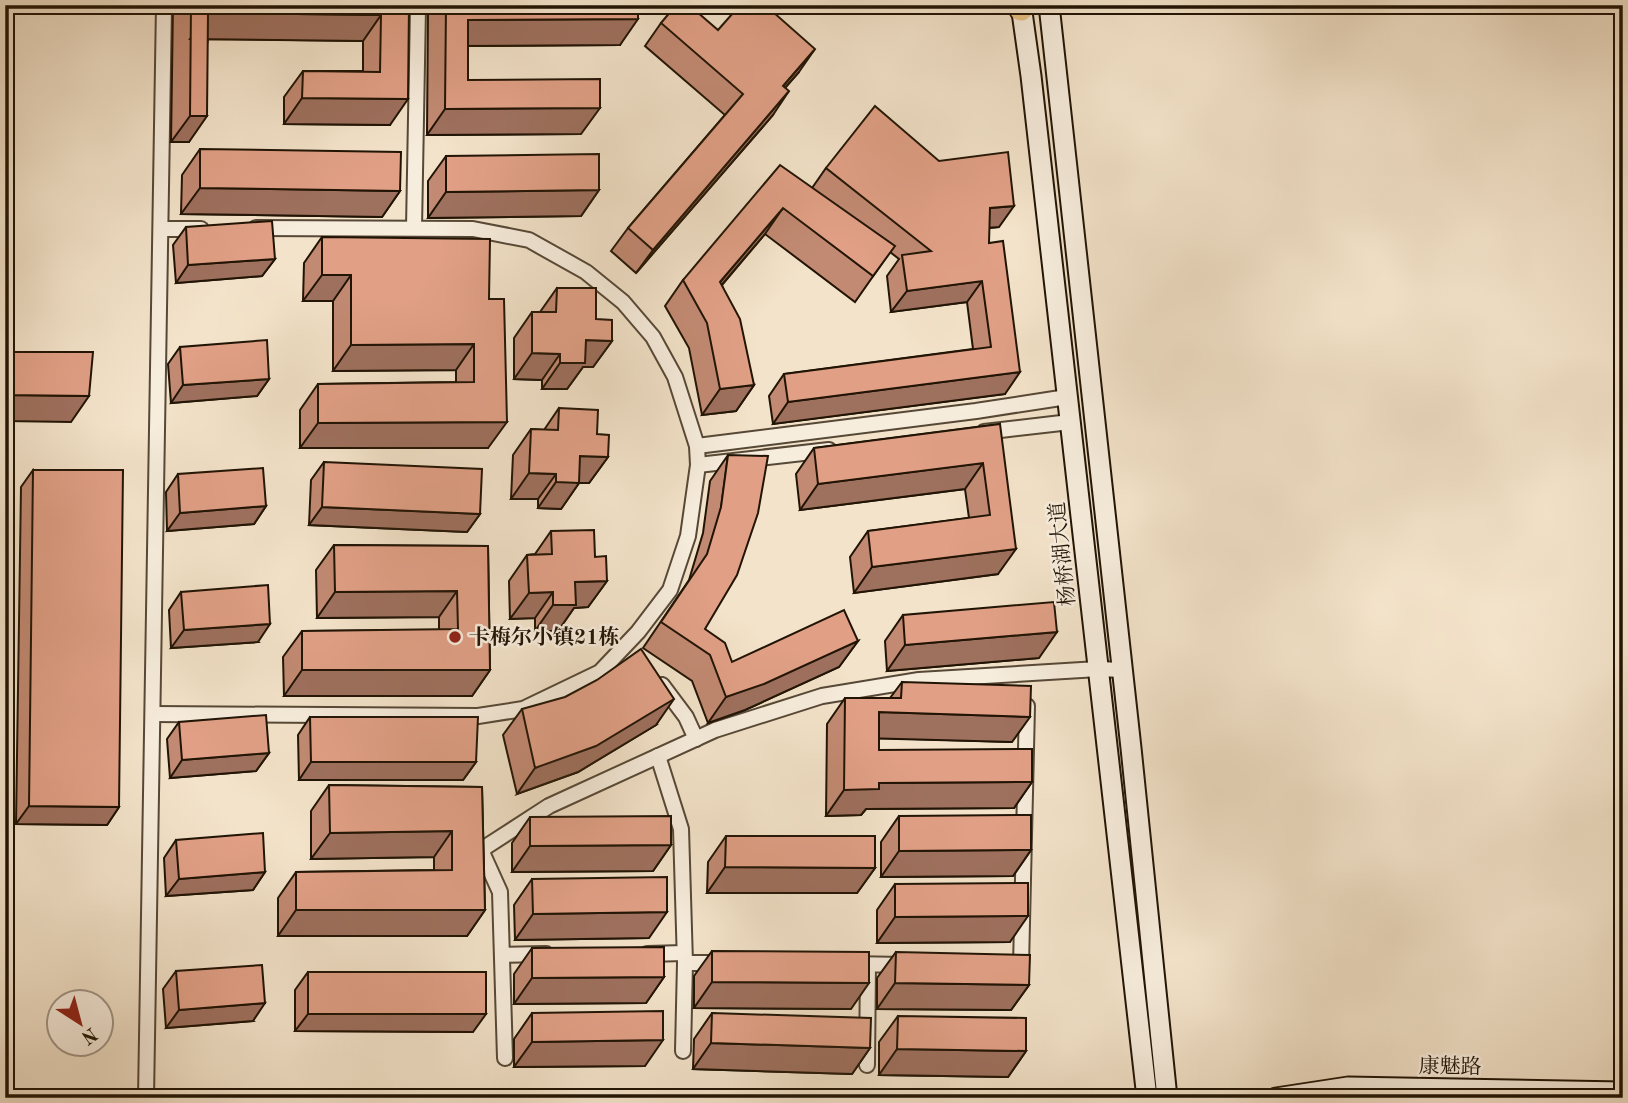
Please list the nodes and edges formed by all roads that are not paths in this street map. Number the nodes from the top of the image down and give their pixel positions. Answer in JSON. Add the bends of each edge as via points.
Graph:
{"nodes":[{"id":1,"x":164,"y":5,"type":"edge"},
{"id":2,"x":1049,"y":5,"type":"edge"},
{"id":3,"x":1021,"y":6,"type":"edge"},
{"id":4,"x":418,"y":7,"type":"dead end"},
{"id":5,"x":414,"y":228,"type":"junction"},
{"id":6,"x":160,"y":229,"type":"junction"},
{"id":7,"x":214,"y":229,"type":"edge"},
{"id":8,"x":240,"y":229,"type":"edge"},
{"id":9,"x":1067,"y":397,"type":"junction"},
{"id":10,"x":1070,"y":422,"type":"junction"},
{"id":11,"x":968,"y":434,"type":"edge"},
{"id":12,"x":697,"y":446,"type":"junction"},
{"id":13,"x":846,"y":448,"type":"edge"},
{"id":14,"x":698,"y":465,"type":"junction"},
{"id":15,"x":1098,"y":668,"type":"junction"},
{"id":16,"x":1123,"y":670,"type":"junction"},
{"id":17,"x":652,"y":672,"type":"edge"},
{"id":18,"x":1027,"y":674,"type":"junction"},
{"id":19,"x":153,"y":714,"type":"junction"},
{"id":20,"x":696,"y":739,"type":"junction"},
{"id":21,"x":658,"y":756,"type":"junction"},
{"id":22,"x":502,"y":954,"type":"junction"},
{"id":23,"x":555,"y":954,"type":"edge"},
{"id":24,"x":633,"y":954,"type":"edge"},
{"id":25,"x":684,"y":958,"type":"junction"},
{"id":26,"x":737,"y":964,"type":"edge"},
{"id":27,"x":842,"y":964,"type":"edge"},
{"id":28,"x":868,"y":965,"type":"junction"},
{"id":29,"x":923,"y":965,"type":"edge"},
{"id":30,"x":1007,"y":966,"type":"edge"},
{"id":31,"x":683,"y":1051,"type":"dead end"},
{"id":32,"x":505,"y":1058,"type":"dead end"},
{"id":33,"x":867,"y":1065,"type":"edge"},
{"id":34,"x":1623,"y":1092,"type":"edge"},
{"id":35,"x":146,"y":1098,"type":"edge"},
{"id":36,"x":1147,"y":1098,"type":"edge"},
{"id":37,"x":1167,"y":1098,"type":"edge"},
{"id":38,"x":1276,"y":1098,"type":"edge"}],
"edges":[{"from":1,"to":6,"type":"street"},
{"from":2,"to":16,"type":"main road"},
{"from":3,"to":9,"type":"main road","name":"杨桥湖大道"},
{"from":4,"to":5,"type":"street"},
{"from":5,"to":8,"type":"street"},
{"from":5,"to":12,"type":"street","via":[[473,229],[529,240],[586,272],[623,302],[653,337],[675,377]]},
{"from":6,"to":7,"type":"street"},
{"from":6,"to":19,"type":"street"},
{"from":9,"to":10,"type":"main road","name":"杨桥湖大道"},
{"from":9,"to":12,"type":"street"},
{"from":10,"to":11,"type":"street"},
{"from":10,"to":15,"type":"main road","name":"杨桥湖大道"},
{"from":12,"to":14,"type":"street"},
{"from":13,"to":14,"type":"street"},
{"from":14,"to":19,"type":"street","via":[[688,536],[670,590],[627,653],[561,693],[523,709],[478,716]]},
{"from":15,"to":16,"type":"street"},
{"from":15,"to":18,"type":"street"},
{"from":15,"to":36,"type":"main road","name":"杨桥湖大道"},
{"from":16,"to":37,"type":"main road"},
{"from":17,"to":20,"type":"street","via":[[674,699]]},
{"from":18,"to":20,"type":"street","via":[[919,680],[822,695]]},
{"from":18,"to":30,"type":"street","via":[[1021,966]]},
{"from":19,"to":35,"type":"street"},
{"from":20,"to":21,"type":"street"},
{"from":21,"to":22,"type":"street","via":[[549,806],[481,849],[500,892]]},
{"from":21,"to":25,"type":"street","via":[[681,829]]},
{"from":22,"to":23,"type":"street"},
{"from":22,"to":32,"type":"street"},
{"from":24,"to":25,"type":"street"},
{"from":25,"to":26,"type":"street"},
{"from":25,"to":31,"type":"street"},
{"from":27,"to":28,"type":"street"},
{"from":28,"to":29,"type":"street"},
{"from":28,"to":33,"type":"street"},
{"from":34,"to":38,"type":"main road","name":"康魅路","via":[[1348,1087]]}]}
